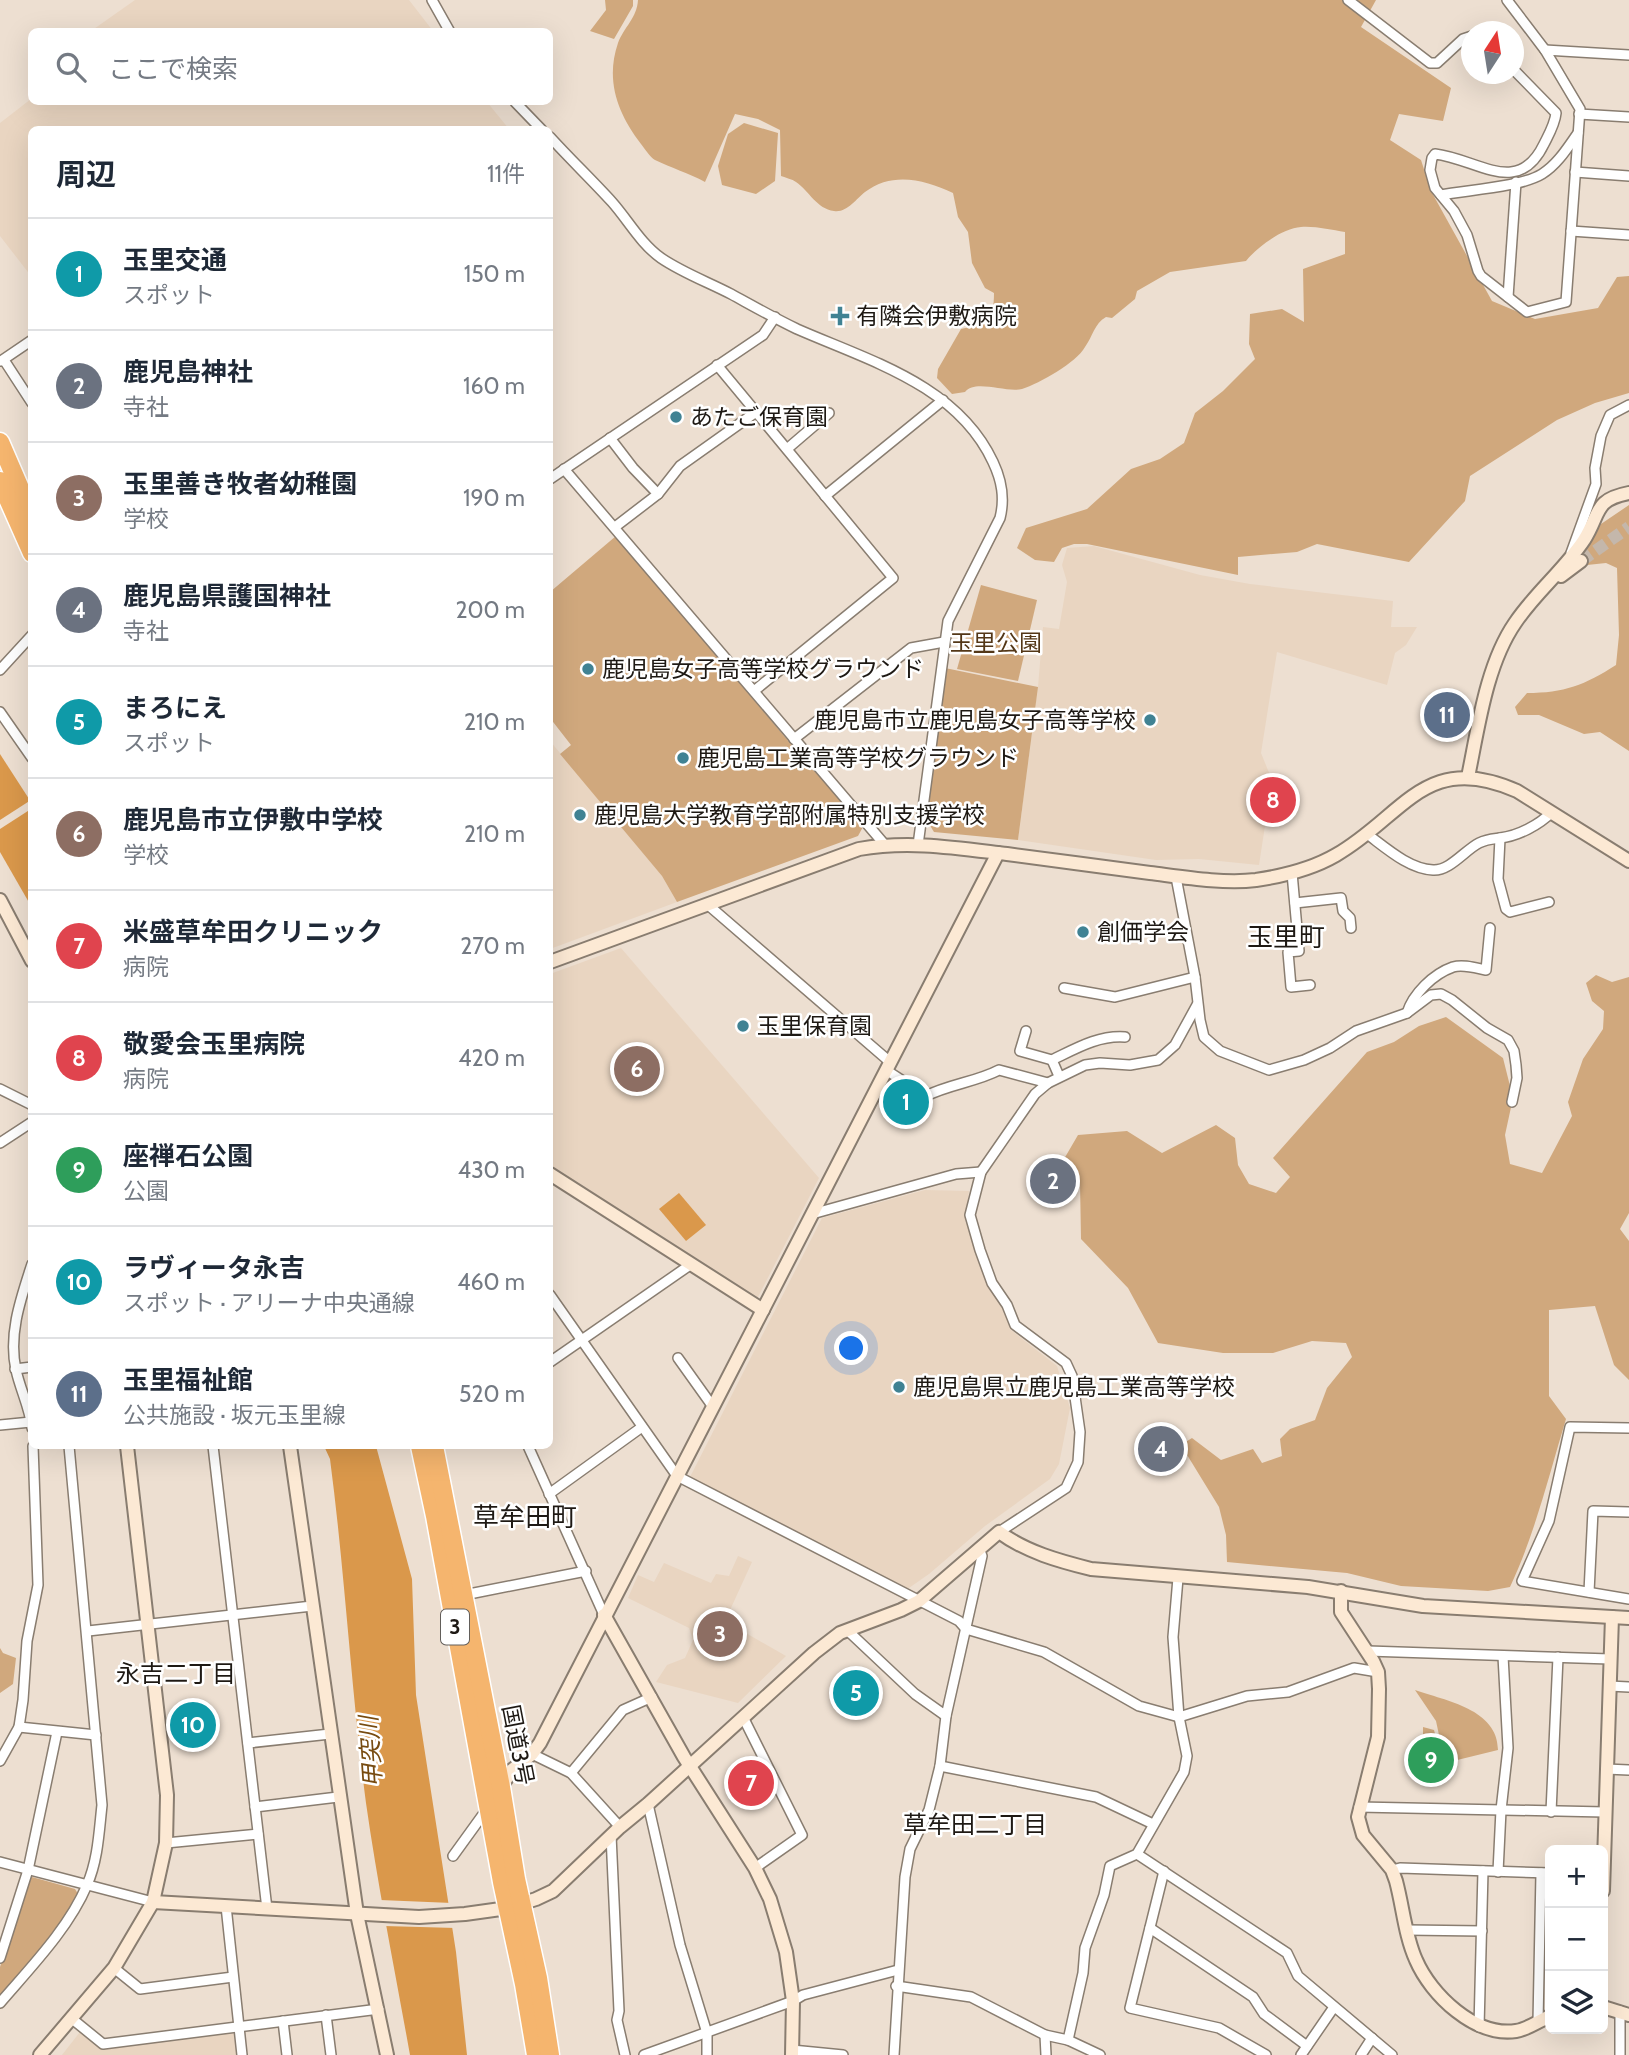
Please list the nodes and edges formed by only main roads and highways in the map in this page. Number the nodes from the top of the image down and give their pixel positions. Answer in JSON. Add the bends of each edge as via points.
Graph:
{"nodes":[{"id":1,"x":0,"y":442,"type":"edge"},
{"id":2,"x":0,"y":481,"type":"edge"},
{"id":3,"x":28,"y":507,"type":"edge"},
{"id":4,"x":28,"y":544,"type":"edge"},
{"id":5,"x":421,"y":1449,"type":"edge"},
{"id":6,"x":435,"y":1449,"type":"edge"},
{"id":7,"x":515,"y":1906,"type":"junction"},
{"id":8,"x":536,"y":2055,"type":"edge"},
{"id":9,"x":550,"y":2055,"type":"edge"}],
"edges":[{"from":1,"to":3,"type":"highway"},
{"from":2,"to":4,"type":"highway"},
{"from":5,"to":7,"type":"highway","name":"国道3号","number":"3","via":[[488,1808]]},
{"from":6,"to":7,"type":"highway","name":"国道3号","number":"3","via":[[501,1787]]},
{"from":7,"to":8,"type":"highway","name":"国道3号","number":"3"},
{"from":7,"to":9,"type":"highway","name":"国道3号","number":"3","via":[[538,1978]]}]}
